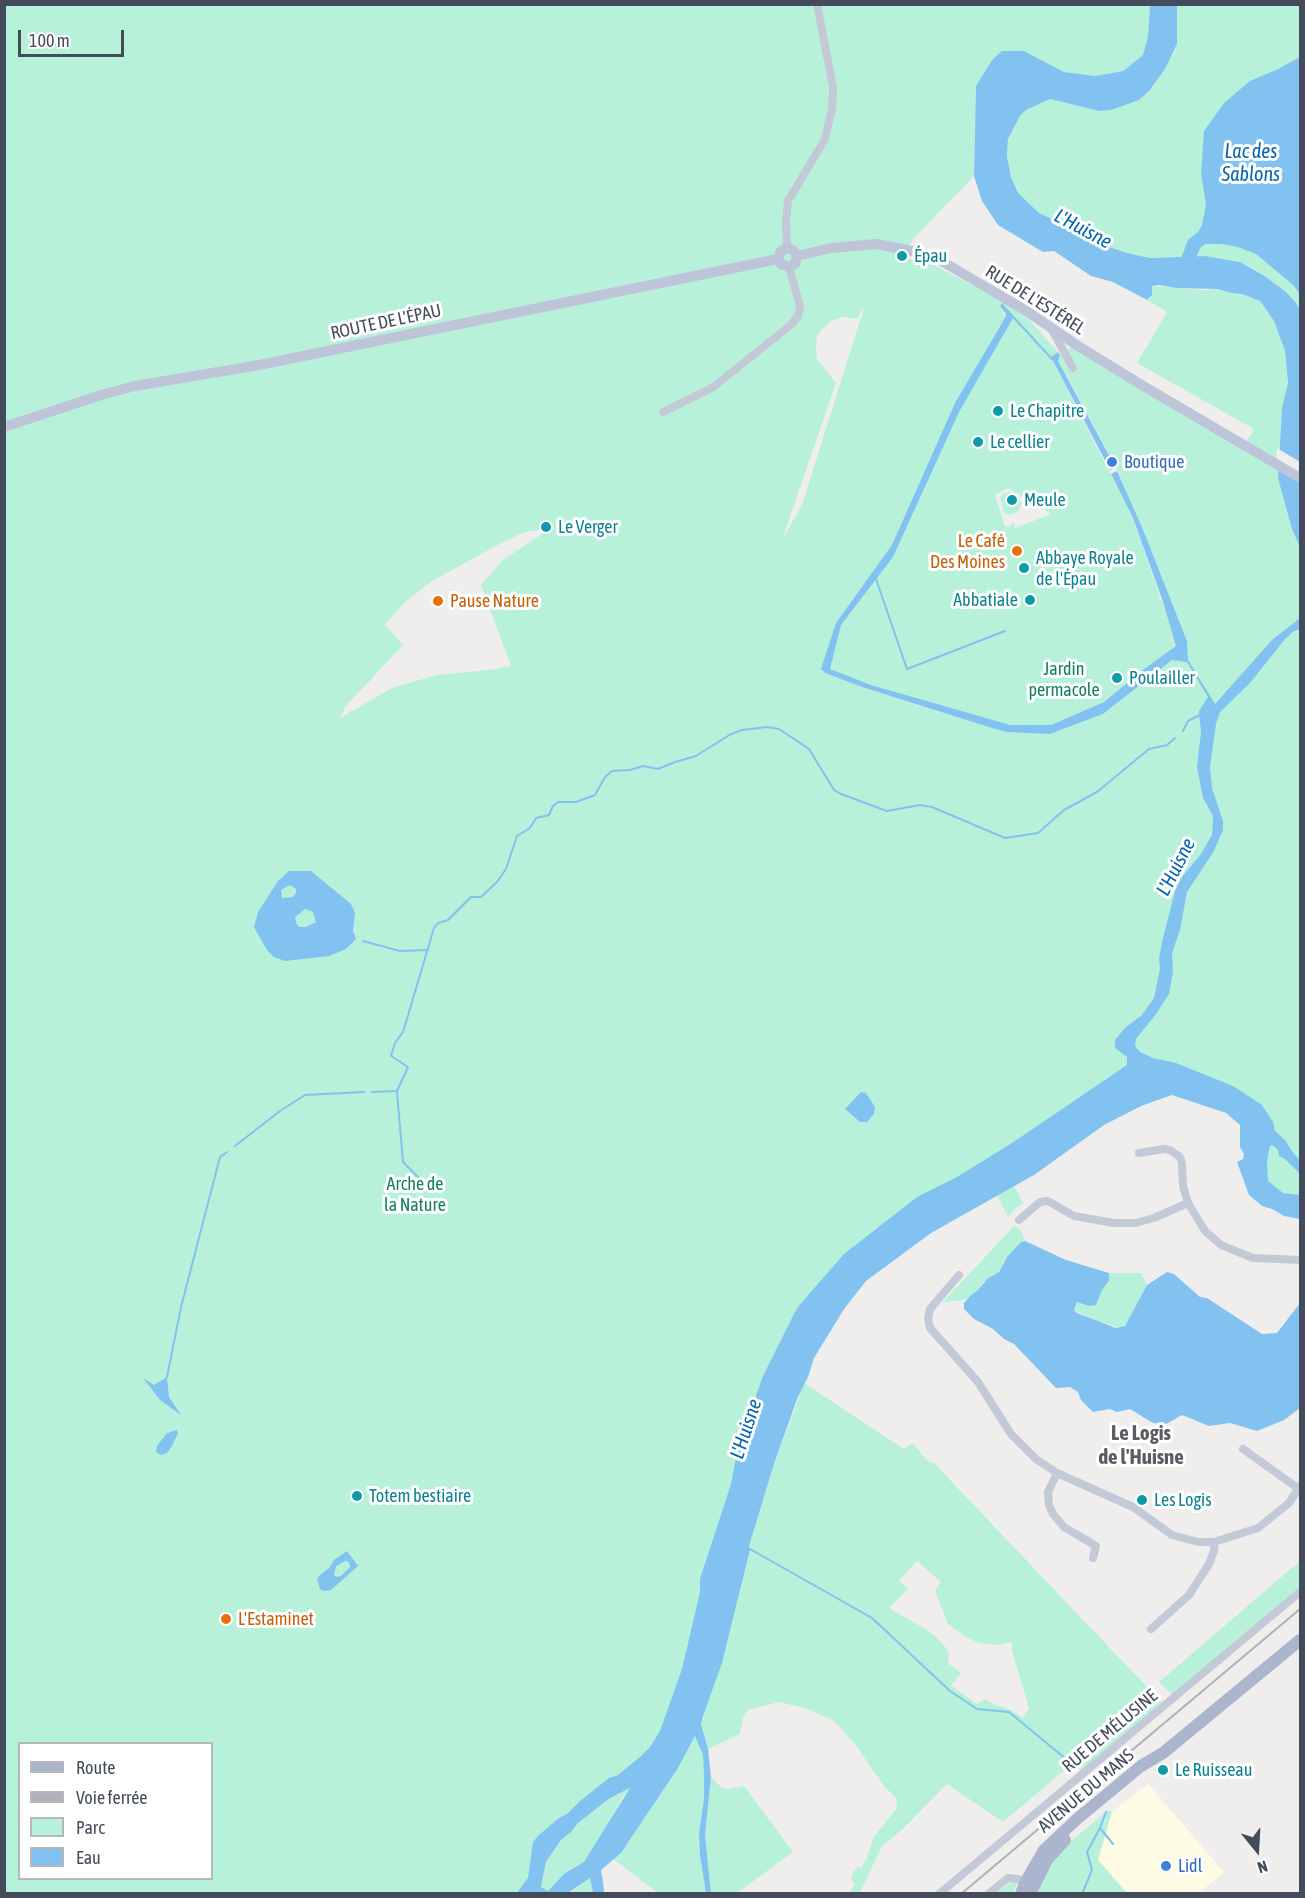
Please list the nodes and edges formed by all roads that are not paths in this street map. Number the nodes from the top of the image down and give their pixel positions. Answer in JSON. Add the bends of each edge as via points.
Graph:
{"nodes":[{"id":1,"x":818,"y":4,"type":"edge"},
{"id":2,"x":787,"y":248,"type":"junction"},
{"id":3,"x":797,"y":256,"type":"junction"},
{"id":4,"x":778,"y":259,"type":"junction"},
{"id":5,"x":789,"y":267,"type":"junction"},
{"id":6,"x":1050,"y":327,"type":"junction"},
{"id":7,"x":1073,"y":368,"type":"dead end"},
{"id":8,"x":663,"y":412,"type":"dead end"},
{"id":9,"x":4,"y":428,"type":"edge"},
{"id":10,"x":1300,"y":478,"type":"edge"},
{"id":11,"x":1139,"y":1153,"type":"dead end"},
{"id":12,"x":1188,"y":1203,"type":"junction"},
{"id":13,"x":1019,"y":1220,"type":"dead end"},
{"id":14,"x":1300,"y":1260,"type":"edge"},
{"id":15,"x":959,"y":1275,"type":"dead end"},
{"id":16,"x":1243,"y":1449,"type":"dead end"},
{"id":17,"x":1057,"y":1473,"type":"junction"},
{"id":18,"x":1300,"y":1488,"type":"edge"},
{"id":19,"x":1214,"y":1542,"type":"junction"},
{"id":20,"x":1093,"y":1558,"type":"dead end"},
{"id":21,"x":1300,"y":1592,"type":"edge"},
{"id":22,"x":1151,"y":1629,"type":"dead end"},
{"id":23,"x":1300,"y":1640,"type":"edge"},
{"id":24,"x":1025,"y":1890,"type":"edge"},
{"id":25,"x":939,"y":1893,"type":"edge"},
{"id":26,"x":988,"y":1893,"type":"edge"}],
"edges":[{"from":1,"to":2,"type":"street","via":[[833,87],[832,109],[825,139],[788,201]]},
{"from":2,"to":3,"type":"street"},
{"from":2,"to":4,"type":"street","via":[[781,250]]},
{"from":3,"to":5,"type":"street","via":[[795,264]]},
{"from":3,"to":6,"type":"street","name":"RUE DE L'ESTÉREL","via":[[876,244],[908,250],[938,259]]},
{"from":4,"to":5,"type":"street"},
{"from":4,"to":9,"type":"street","name":"ROUTE DE L'ÉPAU","via":[[119,390]]},
{"from":5,"to":8,"type":"street","via":[[800,306],[792,324],[711,388]]},
{"from":6,"to":7,"type":"street"},
{"from":6,"to":10,"type":"street","name":"RUE DE L'ESTÉREL"},
{"from":11,"to":12,"type":"street","via":[[1164,1149],[1180,1157]]},
{"from":12,"to":13,"type":"street","via":[[1154,1218],[1114,1223],[1074,1216],[1048,1201],[1040,1202]]},
{"from":12,"to":14,"type":"street","via":[[1205,1232],[1221,1245],[1253,1258]]},
{"from":15,"to":17,"type":"street","via":[[930,1309],[930,1328],[978,1382],[1011,1434]]},
{"from":16,"to":18,"type":"street"},
{"from":17,"to":19,"type":"street","via":[[1133,1507],[1172,1535]]},
{"from":17,"to":20,"type":"street","via":[[1048,1492],[1053,1514],[1064,1527],[1096,1546]]},
{"from":18,"to":19,"type":"street","via":[[1289,1503],[1258,1528]]},
{"from":19,"to":22,"type":"street","via":[[1209,1564],[1189,1595]]},
{"from":21,"to":25,"type":"street","name":"RUE DE MÉLUSINE"},
{"from":23,"to":24,"type":"main road","name":"AVENUE DU MANS","via":[[1163,1753],[1150,1769],[1058,1847]]},
{"from":24,"to":26,"type":"street","via":[[1018,1879],[1008,1878]]}]}
